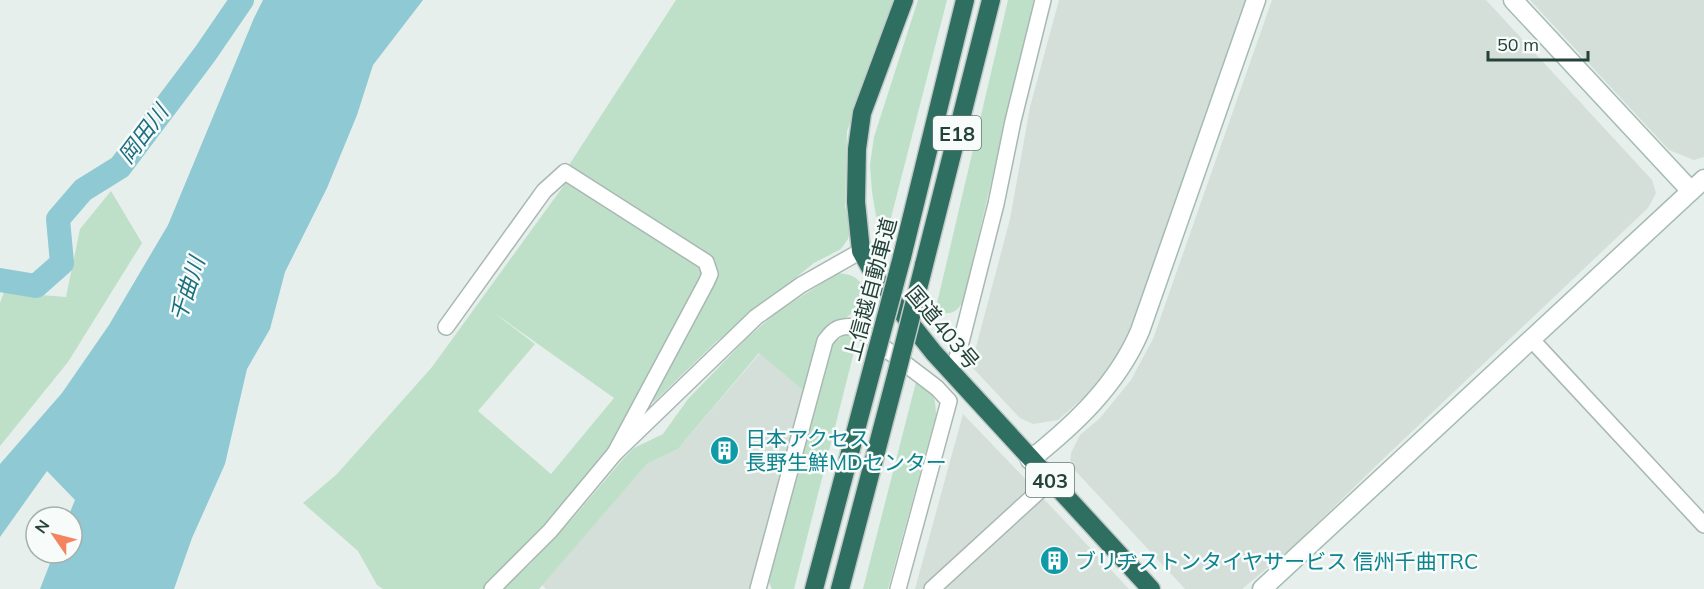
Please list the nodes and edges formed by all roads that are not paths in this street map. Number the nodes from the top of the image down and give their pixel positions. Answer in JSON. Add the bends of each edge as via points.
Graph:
{"nodes":[{"id":1,"x":904,"y":0,"type":"edge"},
{"id":2,"x":965,"y":0,"type":"edge"},
{"id":3,"x":991,"y":0,"type":"edge"},
{"id":4,"x":1043,"y":0,"type":"edge"},
{"id":5,"x":1256,"y":0,"type":"edge"},
{"id":6,"x":1513,"y":0,"type":"edge"},
{"id":7,"x":1697,"y":185,"type":"edge"},
{"id":8,"x":861,"y":251,"type":"junction"},
{"id":9,"x":446,"y":327,"type":"dead end"},
{"id":10,"x":1531,"y":339,"type":"junction"},
{"id":11,"x":956,"y":362,"type":"dead end"},
{"id":12,"x":615,"y":453,"type":"junction"},
{"id":13,"x":1030,"y":460,"type":"junction"},
{"id":14,"x":1050,"y":481,"type":"junction"},
{"id":15,"x":1704,"y":525,"type":"edge"},
{"id":16,"x":492,"y":589,"type":"edge"},
{"id":17,"x":758,"y":589,"type":"edge"},
{"id":18,"x":814,"y":589,"type":"edge"},
{"id":19,"x":840,"y":589,"type":"edge"},
{"id":20,"x":898,"y":589,"type":"edge"},
{"id":21,"x":932,"y":589,"type":"edge"},
{"id":22,"x":1151,"y":589,"type":"edge"},
{"id":23,"x":1262,"y":589,"type":"edge"}],
"edges":[{"from":1,"to":8,"type":"highway","name":"国道403号","number":"403","via":[[862,113],[856,202]]},
{"from":2,"to":18,"type":"highway","name":"上信越自動車道","number":"E18","bridge":true},
{"from":3,"to":19,"type":"highway","number":"E18","bridge":true},
{"from":4,"to":11,"type":"street"},
{"from":5,"to":13,"type":"street","via":[[1132,350],[1097,399]]},
{"from":6,"to":7,"type":"street"},
{"from":7,"to":10,"type":"street"},
{"from":8,"to":12,"type":"street","via":[[801,285],[756,317]]},
{"from":8,"to":13,"type":"highway","name":"国道403号","number":"403","via":[[880,285],[913,328]]},
{"from":9,"to":12,"type":"street","via":[[544,191],[565,172],[706,262],[710,274],[706,283]]},
{"from":10,"to":15,"type":"street"},
{"from":10,"to":23,"type":"street"},
{"from":12,"to":16,"type":"street","via":[[550,531]]},
{"from":13,"to":14,"type":"highway","name":"国道403号","number":"403"},
{"from":14,"to":21,"type":"street"},
{"from":14,"to":22,"type":"highway","name":"国道403号","number":"403"},
{"from":17,"to":20,"type":"street","via":[[825,341],[831,332],[848,326],[857,327],[949,401]]}]}
